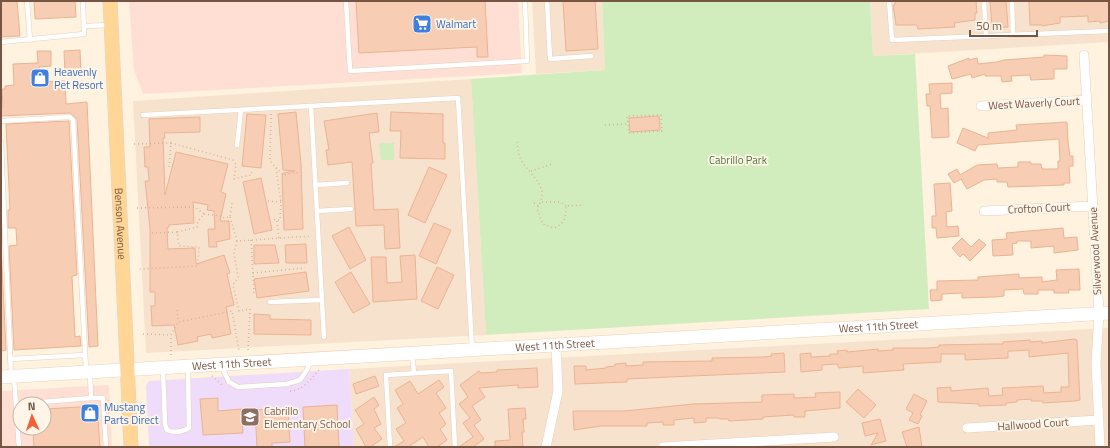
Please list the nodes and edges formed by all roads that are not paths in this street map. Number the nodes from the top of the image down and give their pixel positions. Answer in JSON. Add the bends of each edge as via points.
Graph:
{"nodes":[{"id":1,"x":27,"y":1,"type":"edge"},
{"id":2,"x":83,"y":1,"type":"edge"},
{"id":3,"x":110,"y":1,"type":"edge"},
{"id":4,"x":346,"y":1,"type":"edge"},
{"id":5,"x":524,"y":1,"type":"edge"},
{"id":6,"x":547,"y":1,"type":"edge"},
{"id":7,"x":889,"y":1,"type":"edge"},
{"id":8,"x":984,"y":1,"type":"edge"},
{"id":9,"x":1012,"y":1,"type":"edge"},
{"id":10,"x":111,"y":25,"type":"junction"},
{"id":11,"x":84,"y":26,"type":"junction"},
{"id":12,"x":1109,"y":31,"type":"edge"},
{"id":13,"x":1013,"y":35,"type":"junction"},
{"id":14,"x":986,"y":36,"type":"junction"},
{"id":15,"x":30,"y":40,"type":"junction"},
{"id":16,"x":1,"y":42,"type":"edge"},
{"id":17,"x":591,"y":56,"type":"dead end"},
{"id":18,"x":1084,"y":56,"type":"dead end"},
{"id":19,"x":1087,"y":100,"type":"junction"},
{"id":20,"x":311,"y":106,"type":"junction"},
{"id":21,"x":981,"y":106,"type":"dead end"},
{"id":22,"x":241,"y":110,"type":"junction"},
{"id":23,"x":143,"y":115,"type":"dead end"},
{"id":24,"x":1,"y":121,"type":"edge"},
{"id":25,"x":1,"y":142,"type":"edge"},
{"id":26,"x":237,"y":145,"type":"dead end"},
{"id":27,"x":347,"y":184,"type":"dead end"},
{"id":28,"x":316,"y":185,"type":"junction"},
{"id":29,"x":1093,"y":206,"type":"junction"},
{"id":30,"x":351,"y":209,"type":"dead end"},
{"id":31,"x":317,"y":210,"type":"junction"},
{"id":32,"x":984,"y":211,"type":"dead end"},
{"id":33,"x":322,"y":300,"type":"junction"},
{"id":34,"x":270,"y":302,"type":"dead end"},
{"id":35,"x":1104,"y":313,"type":"edge"},
{"id":36,"x":324,"y":337,"type":"dead end"},
{"id":37,"x":556,"y":345,"type":"junction"},
{"id":38,"x":472,"y":349,"type":"junction"},
{"id":39,"x":412,"y":353,"type":"junction"},
{"id":40,"x":85,"y":355,"type":"junction"},
{"id":41,"x":311,"y":358,"type":"junction"},
{"id":42,"x":10,"y":359,"type":"junction"},
{"id":43,"x":220,"y":364,"type":"junction"},
{"id":44,"x":188,"y":366,"type":"junction"},
{"id":45,"x":163,"y":368,"type":"junction"},
{"id":46,"x":127,"y":370,"type":"junction"},
{"id":47,"x":88,"y":373,"type":"junction"},
{"id":48,"x":414,"y":373,"type":"junction"},
{"id":49,"x":8,"y":376,"type":"edge"},
{"id":50,"x":14,"y":396,"type":"edge"},
{"id":51,"x":92,"y":398,"type":"junction"},
{"id":52,"x":52,"y":401,"type":"edge"},
{"id":53,"x":1099,"y":420,"type":"junction"},
{"id":54,"x":967,"y":428,"type":"dead end"},
{"id":55,"x":18,"y":436,"type":"edge"},
{"id":56,"x":834,"y":437,"type":"dead end"},
{"id":57,"x":19,"y":447,"type":"edge"},
{"id":58,"x":106,"y":447,"type":"edge"},
{"id":59,"x":131,"y":447,"type":"edge"},
{"id":60,"x":390,"y":447,"type":"edge"},
{"id":61,"x":455,"y":447,"type":"edge"},
{"id":62,"x":546,"y":447,"type":"edge"},
{"id":63,"x":663,"y":447,"type":"edge"},
{"id":64,"x":1100,"y":447,"type":"edge"}],
"edges":[{"from":1,"to":15,"type":"lane"},
{"from":2,"to":11,"type":"lane"},
{"from":3,"to":10,"type":"main road","name":"Benson Avenue"},
{"from":4,"to":5,"type":"lane","via":[[350,71],[527,61]]},
{"from":6,"to":17,"type":"lane","via":[[550,59]]},
{"from":7,"to":14,"type":"lane","via":[[892,40]]},
{"from":8,"to":14,"type":"lane"},
{"from":9,"to":13,"type":"lane"},
{"from":10,"to":11,"type":"lane"},
{"from":10,"to":46,"type":"main road","name":"Benson Avenue"},
{"from":11,"to":15,"type":"lane","via":[[84,34]]},
{"from":12,"to":13,"type":"lane"},
{"from":13,"to":14,"type":"lane"},
{"from":15,"to":16,"type":"lane"},
{"from":18,"to":19,"type":"street","name":"Silverwood Avenue"},
{"from":19,"to":21,"type":"street","name":"West Waverly Court"},
{"from":19,"to":29,"type":"street","name":"Silverwood Avenue"},
{"from":20,"to":22,"type":"lane"},
{"from":20,"to":28,"type":"lane"},
{"from":20,"to":38,"type":"lane","via":[[458,98]]},
{"from":22,"to":23,"type":"lane"},
{"from":22,"to":26,"type":"lane"},
{"from":24,"to":40,"type":"lane","via":[[70,117],[73,120]]},
{"from":25,"to":42,"type":"lane"},
{"from":27,"to":28,"type":"lane"},
{"from":28,"to":31,"type":"lane"},
{"from":29,"to":32,"type":"street","name":"Crofton Court"},
{"from":29,"to":35,"type":"street","name":"Silverwood Avenue"},
{"from":30,"to":31,"type":"lane"},
{"from":31,"to":33,"type":"lane"},
{"from":33,"to":34,"type":"lane"},
{"from":33,"to":36,"type":"lane"},
{"from":35,"to":37,"type":"street","name":"West 11th Street"},
{"from":35,"to":53,"type":"street","name":"Silverwood Avenue","via":[[1096,363]]},
{"from":37,"to":38,"type":"street","name":"West 11th Street"},
{"from":37,"to":62,"type":"street","via":[[558,391]]},
{"from":38,"to":39,"type":"street","name":"West 11th Street"},
{"from":39,"to":41,"type":"street","name":"West 11th Street"},
{"from":39,"to":48,"type":"lane"},
{"from":40,"to":42,"type":"lane"},
{"from":40,"to":47,"type":"lane"},
{"from":41,"to":43,"type":"street","name":"West 11th Street"},
{"from":41,"to":43,"type":"lane","via":[[308,370],[300,380],[287,384],[238,387],[229,382]]},
{"from":42,"to":49,"type":"lane"},
{"from":43,"to":44,"type":"street","name":"West 11th Street"},
{"from":44,"to":45,"type":"street","name":"West 11th Street"},
{"from":44,"to":45,"type":"lane","via":[[188,428],[184,431],[171,432],[165,424]]},
{"from":45,"to":46,"type":"street","name":"West 11th Street"},
{"from":46,"to":47,"type":"street","name":"West 11th Street"},
{"from":46,"to":59,"type":"main road","name":"Benson Avenue"},
{"from":47,"to":49,"type":"street","name":"West 11th Street"},
{"from":47,"to":51,"type":"lane"},
{"from":48,"to":60,"type":"lane","via":[[386,375]]},
{"from":48,"to":61,"type":"lane","via":[[451,371]]},
{"from":49,"to":50,"type":"lane"},
{"from":51,"to":52,"type":"lane"},
{"from":51,"to":58,"type":"lane","via":[[103,398]]},
{"from":53,"to":54,"type":"street","name":"Hallwood Court"},
{"from":53,"to":64,"type":"street","name":"Silverwood Avenue"},
{"from":55,"to":57,"type":"lane"},
{"from":56,"to":63,"type":"street"}]}
